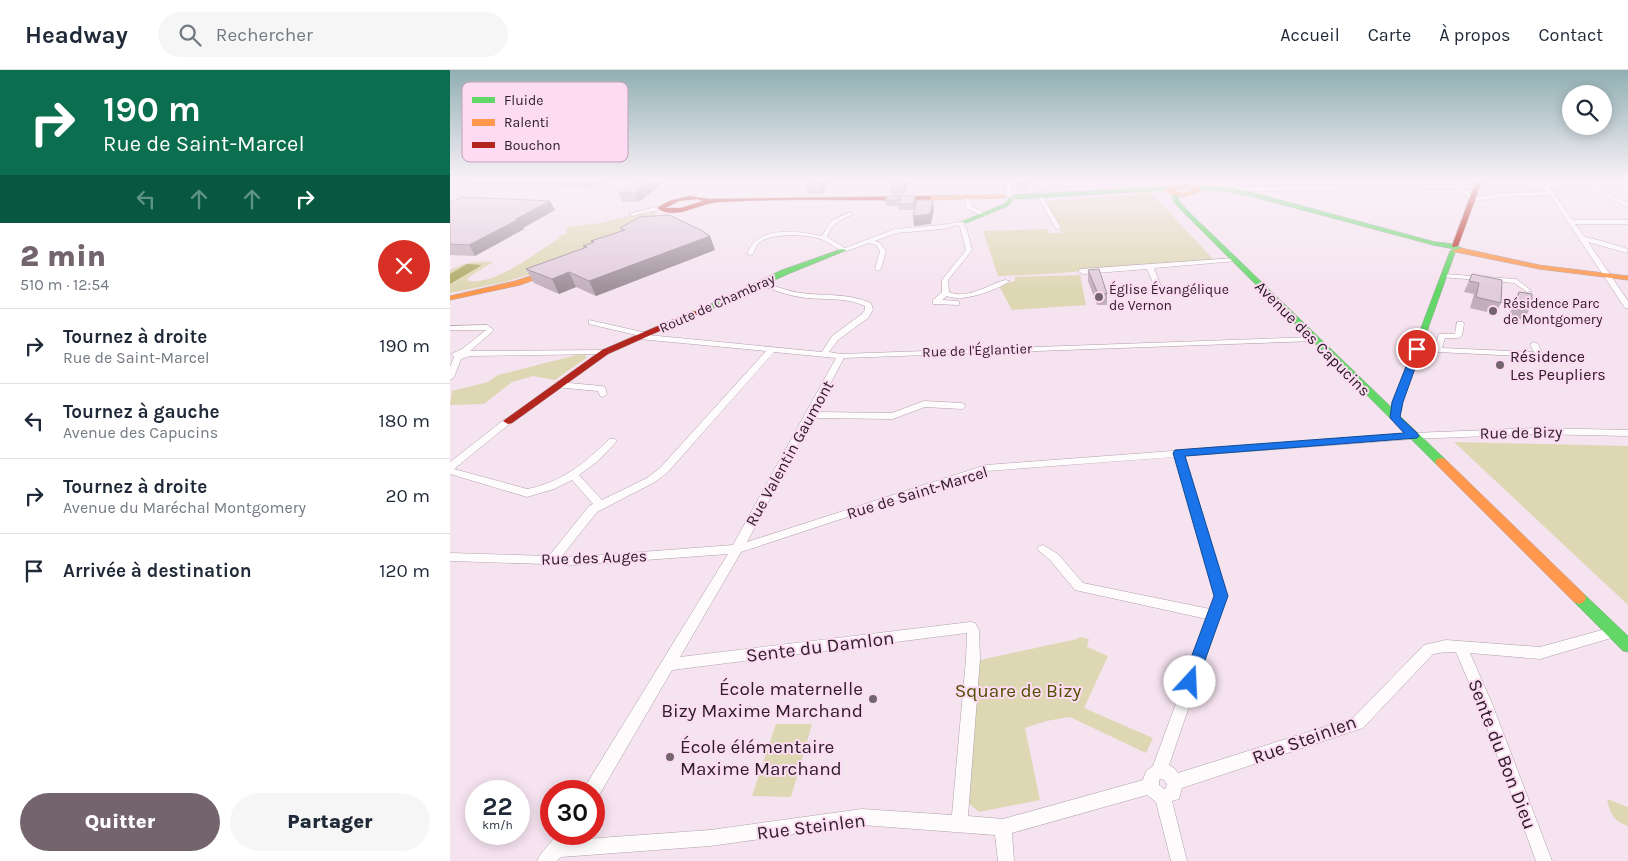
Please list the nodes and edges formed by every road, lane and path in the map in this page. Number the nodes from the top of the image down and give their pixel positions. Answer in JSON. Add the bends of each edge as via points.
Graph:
{"nodes":[{"id":1,"x":650,"y":218,"type":"edge"},
{"id":2,"x":839,"y":218,"type":"edge"},
{"id":3,"x":976,"y":218,"type":"edge"},
{"id":4,"x":1051,"y":218,"type":"edge"},
{"id":5,"x":1193,"y":218,"type":"edge"},
{"id":6,"x":1339,"y":218,"type":"edge"},
{"id":7,"x":1466,"y":218,"type":"edge"},
{"id":8,"x":1569,"y":218,"type":"edge"},
{"id":9,"x":1572,"y":222,"type":"junction"},
{"id":10,"x":1628,"y":222,"type":"edge"},
{"id":11,"x":962,"y":223,"type":"junction"},
{"id":12,"x":640,"y":224,"type":"edge"},
{"id":13,"x":1058,"y":228,"type":"dead end"},
{"id":14,"x":824,"y":238,"type":"junction"},
{"id":15,"x":1584,"y":239,"type":"junction"},
{"id":16,"x":870,"y":241,"type":"junction"},
{"id":17,"x":1454,"y":249,"type":"junction"},
{"id":18,"x":844,"y":250,"type":"junction"},
{"id":19,"x":1627,"y":251,"type":"edge"},
{"id":20,"x":750,"y":254,"type":"dead end"},
{"id":21,"x":1235,"y":260,"type":"junction"},
{"id":22,"x":562,"y":266,"type":"edge"},
{"id":23,"x":1150,"y":267,"type":"junction"},
{"id":24,"x":878,"y":269,"type":"dead end"},
{"id":25,"x":1081,"y":271,"type":"dead end"},
{"id":26,"x":1444,"y":276,"type":"junction"},
{"id":27,"x":1609,"y":277,"type":"junction"},
{"id":28,"x":1628,"y":278,"type":"edge"},
{"id":29,"x":1007,"y":281,"type":"dead end"},
{"id":30,"x":759,"y":283,"type":"junction"},
{"id":31,"x":1529,"y":291,"type":"dead end"},
{"id":32,"x":1160,"y":292,"type":"dead end"},
{"id":33,"x":946,"y":293,"type":"junction"},
{"id":34,"x":450,"y":298,"type":"edge"},
{"id":35,"x":956,"y":303,"type":"dead end"},
{"id":36,"x":1628,"y":306,"type":"edge"},
{"id":37,"x":592,"y":322,"type":"dead end"},
{"id":38,"x":1460,"y":324,"type":"dead end"},
{"id":39,"x":450,"y":328,"type":"edge"},
{"id":40,"x":641,"y":336,"type":"junction"},
{"id":41,"x":1315,"y":339,"type":"junction"},
{"id":42,"x":1534,"y":344,"type":"dead end"},
{"id":43,"x":772,"y":349,"type":"junction"},
{"id":44,"x":1417,"y":349,"type":"junction"},
{"id":45,"x":1438,"y":349,"type":"junction"},
{"id":46,"x":466,"y":352,"type":"junction"},
{"id":47,"x":605,"y":352,"type":"junction"},
{"id":48,"x":825,"y":354,"type":"junction"},
{"id":49,"x":454,"y":355,"type":"edge"},
{"id":50,"x":841,"y":356,"type":"junction"},
{"id":51,"x":450,"y":377,"type":"edge"},
{"id":52,"x":558,"y":385,"type":"junction"},
{"id":53,"x":603,"y":394,"type":"dead end"},
{"id":54,"x":1398,"y":402,"type":"junction"},
{"id":55,"x":1380,"y":404,"type":"junction"},
{"id":56,"x":962,"y":406,"type":"dead end"},
{"id":57,"x":810,"y":414,"type":"junction"},
{"id":58,"x":1395,"y":418,"type":"junction"},
{"id":59,"x":508,"y":421,"type":"joint"},
{"id":60,"x":1628,"y":433,"type":"edge"},
{"id":61,"x":1413,"y":436,"type":"junction"},
{"id":62,"x":612,"y":441,"type":"dead end"},
{"id":63,"x":1179,"y":453,"type":"junction"},
{"id":64,"x":450,"y":467,"type":"edge"},
{"id":65,"x":450,"y":471,"type":"edge"},
{"id":66,"x":572,"y":474,"type":"junction"},
{"id":67,"x":600,"y":505,"type":"junction"},
{"id":68,"x":737,"y":549,"type":"junction"},
{"id":69,"x":1042,"y":549,"type":"dead end"},
{"id":70,"x":450,"y":557,"type":"edge"},
{"id":71,"x":552,"y":560,"type":"junction"},
{"id":72,"x":1215,"y":614,"type":"junction"},
{"id":73,"x":1613,"y":632,"type":"junction"},
{"id":74,"x":1628,"y":646,"type":"edge"},
{"id":75,"x":1460,"y":648,"type":"junction"},
{"id":76,"x":669,"y":664,"type":"junction"},
{"id":77,"x":1159,"y":771,"type":"junction"},
{"id":78,"x":599,"y":780,"type":"edge"},
{"id":79,"x":1175,"y":782,"type":"junction"},
{"id":80,"x":1150,"y":786,"type":"junction"},
{"id":81,"x":1163,"y":797,"type":"junction"},
{"id":82,"x":959,"y":825,"type":"junction"},
{"id":83,"x":1003,"y":827,"type":"junction"},
{"id":84,"x":559,"y":845,"type":"edge"},
{"id":85,"x":557,"y":849,"type":"junction"},
{"id":86,"x":545,"y":861,"type":"edge"},
{"id":87,"x":1006,"y":861,"type":"edge"},
{"id":88,"x":1180,"y":861,"type":"edge"},
{"id":89,"x":1544,"y":861,"type":"edge"}],
"edges":[{"from":1,"to":12,"type":"main road"},
{"from":2,"to":14,"type":"street","via":[[832,222]]},
{"from":3,"to":11,"type":"main road","name":"Route de Chambray"},
{"from":4,"to":13,"type":"street"},
{"from":5,"to":21,"type":"main road","name":"Avenue des Capucins"},
{"from":6,"to":17,"type":"main road"},
{"from":7,"to":17,"type":"main road"},
{"from":8,"to":9,"type":"street"},
{"from":9,"to":10,"type":"street"},
{"from":9,"to":15,"type":"street"},
{"from":11,"to":16,"type":"street","name":"Route de Chambray","via":[[895,231]]},
{"from":11,"to":33,"type":"street","via":[[969,250],[945,280]]},
{"from":14,"to":18,"type":"street"},
{"from":14,"to":20,"type":"street","via":[[778,234],[755,244]]},
{"from":15,"to":19,"type":"street"},
{"from":15,"to":27,"type":"street"},
{"from":16,"to":18,"type":"street","name":"Route de Chambray"},
{"from":16,"to":24,"type":"street","via":[[883,251]]},
{"from":17,"to":26,"type":"main road"},
{"from":17,"to":27,"type":"main road"},
{"from":18,"to":30,"type":"main road","name":"Route de Chambray"},
{"from":21,"to":23,"type":"street"},
{"from":21,"to":41,"type":"main road","name":"Avenue des Capucins"},
{"from":22,"to":34,"type":"main road","via":[[517,283]]},
{"from":23,"to":25,"type":"street"},
{"from":23,"to":32,"type":"street"},
{"from":26,"to":31,"type":"street","via":[[1516,281]]},
{"from":26,"to":44,"type":"main road"},
{"from":27,"to":28,"type":"main road"},
{"from":27,"to":36,"type":"street"},
{"from":29,"to":33,"type":"street","via":[[967,297]]},
{"from":30,"to":40,"type":"main road","name":"Route de Chambray"},
{"from":30,"to":48,"type":"street","via":[[803,295],[850,298],[868,305],[865,316],[836,338]]},
{"from":33,"to":35,"type":"street","via":[[936,302]]},
{"from":37,"to":40,"type":"street","name":"Rue de l'Églantier"},
{"from":38,"to":45,"type":"street","via":[[1458,336],[1442,336]]},
{"from":39,"to":46,"type":"street","via":[[487,327],[490,330]]},
{"from":40,"to":43,"type":"street","name":"Rue de l'Églantier"},
{"from":40,"to":47,"type":"main road","name":"Route de Chambray"},
{"from":41,"to":50,"type":"street","name":"Rue de l'Églantier"},
{"from":41,"to":55,"type":"main road","name":"Avenue des Capucins"},
{"from":42,"to":45,"type":"street","via":[[1539,355]]},
{"from":43,"to":48,"type":"street","name":"Rue de l'Églantier"},
{"from":43,"to":67,"type":"street","via":[[664,470],[651,480]]},
{"from":44,"to":45,"type":"street"},
{"from":44,"to":54,"type":"main road"},
{"from":46,"to":47,"type":"street"},
{"from":46,"to":49,"type":"street"},
{"from":47,"to":52,"type":"main road","name":"Route de Chambray"},
{"from":48,"to":50,"type":"street","name":"Rue de l'Églantier"},
{"from":49,"to":51,"type":"street"},
{"from":50,"to":57,"type":"street","name":"Rue Valentin Gaumont"},
{"from":52,"to":53,"type":"street","via":[[602,389]]},
{"from":52,"to":59,"type":"main road","name":"Route de Chambray"},
{"from":54,"to":55,"type":"main road"},
{"from":54,"to":58,"type":"main road"},
{"from":55,"to":58,"type":"main road","name":"Avenue des Capucins"},
{"from":56,"to":57,"type":"street","via":[[924,404],[893,416]]},
{"from":57,"to":68,"type":"street","name":"Rue Valentin Gaumont"},
{"from":58,"to":61,"type":"main road","name":"Avenue des Capucins"},
{"from":59,"to":64,"type":"street","name":"Route de Chambray"},
{"from":60,"to":61,"type":"street","name":"Rue de Bizy","via":[[1536,431]]},
{"from":61,"to":63,"type":"street","name":"Rue de Saint-Marcel"},
{"from":61,"to":73,"type":"main road","name":"Avenue des Capucins"},
{"from":62,"to":66,"type":"street"},
{"from":63,"to":68,"type":"street","name":"Rue de Saint-Marcel","via":[[986,468]]},
{"from":63,"to":72,"type":"street","via":[[1221,596]]},
{"from":65,"to":66,"type":"street","via":[[527,493],[551,488]]},
{"from":66,"to":67,"type":"street"},
{"from":67,"to":71,"type":"street","via":[[593,509]]},
{"from":68,"to":71,"type":"street","name":"Rue des Auges"},
{"from":68,"to":76,"type":"street"},
{"from":69,"to":72,"type":"street","via":[[1055,555],[1069,578],[1079,587]]},
{"from":70,"to":71,"type":"street","name":"Rue des Auges"},
{"from":72,"to":77,"type":"street"},
{"from":73,"to":74,"type":"main road","name":"Avenue des Capucins"},
{"from":73,"to":75,"type":"street","name":"Rue Steinlen","via":[[1540,652]]},
{"from":75,"to":79,"type":"street","name":"Rue Steinlen","via":[[1428,649],[1358,723]]},
{"from":75,"to":89,"type":"street","name":"Sente du Bon Dieu","via":[[1486,706]]},
{"from":76,"to":78,"type":"street"},
{"from":76,"to":82,"type":"street","name":"Sente du Damlon","via":[[970,627],[973,630],[973,660]]},
{"from":77,"to":79,"type":"street","via":[[1169,773]]},
{"from":77,"to":80,"type":"street","via":[[1151,776]]},
{"from":79,"to":81,"type":"street","via":[[1173,793]]},
{"from":80,"to":81,"type":"street","via":[[1155,794]]},
{"from":80,"to":83,"type":"street","name":"Rue Steinlen"},
{"from":81,"to":88,"type":"street"},
{"from":82,"to":83,"type":"street","name":"Rue Steinlen"},
{"from":82,"to":85,"type":"street","name":"Rue Steinlen","via":[[862,817],[710,838]]},
{"from":83,"to":87,"type":"street"},
{"from":84,"to":85,"type":"street"},
{"from":85,"to":86,"type":"street"}]}
